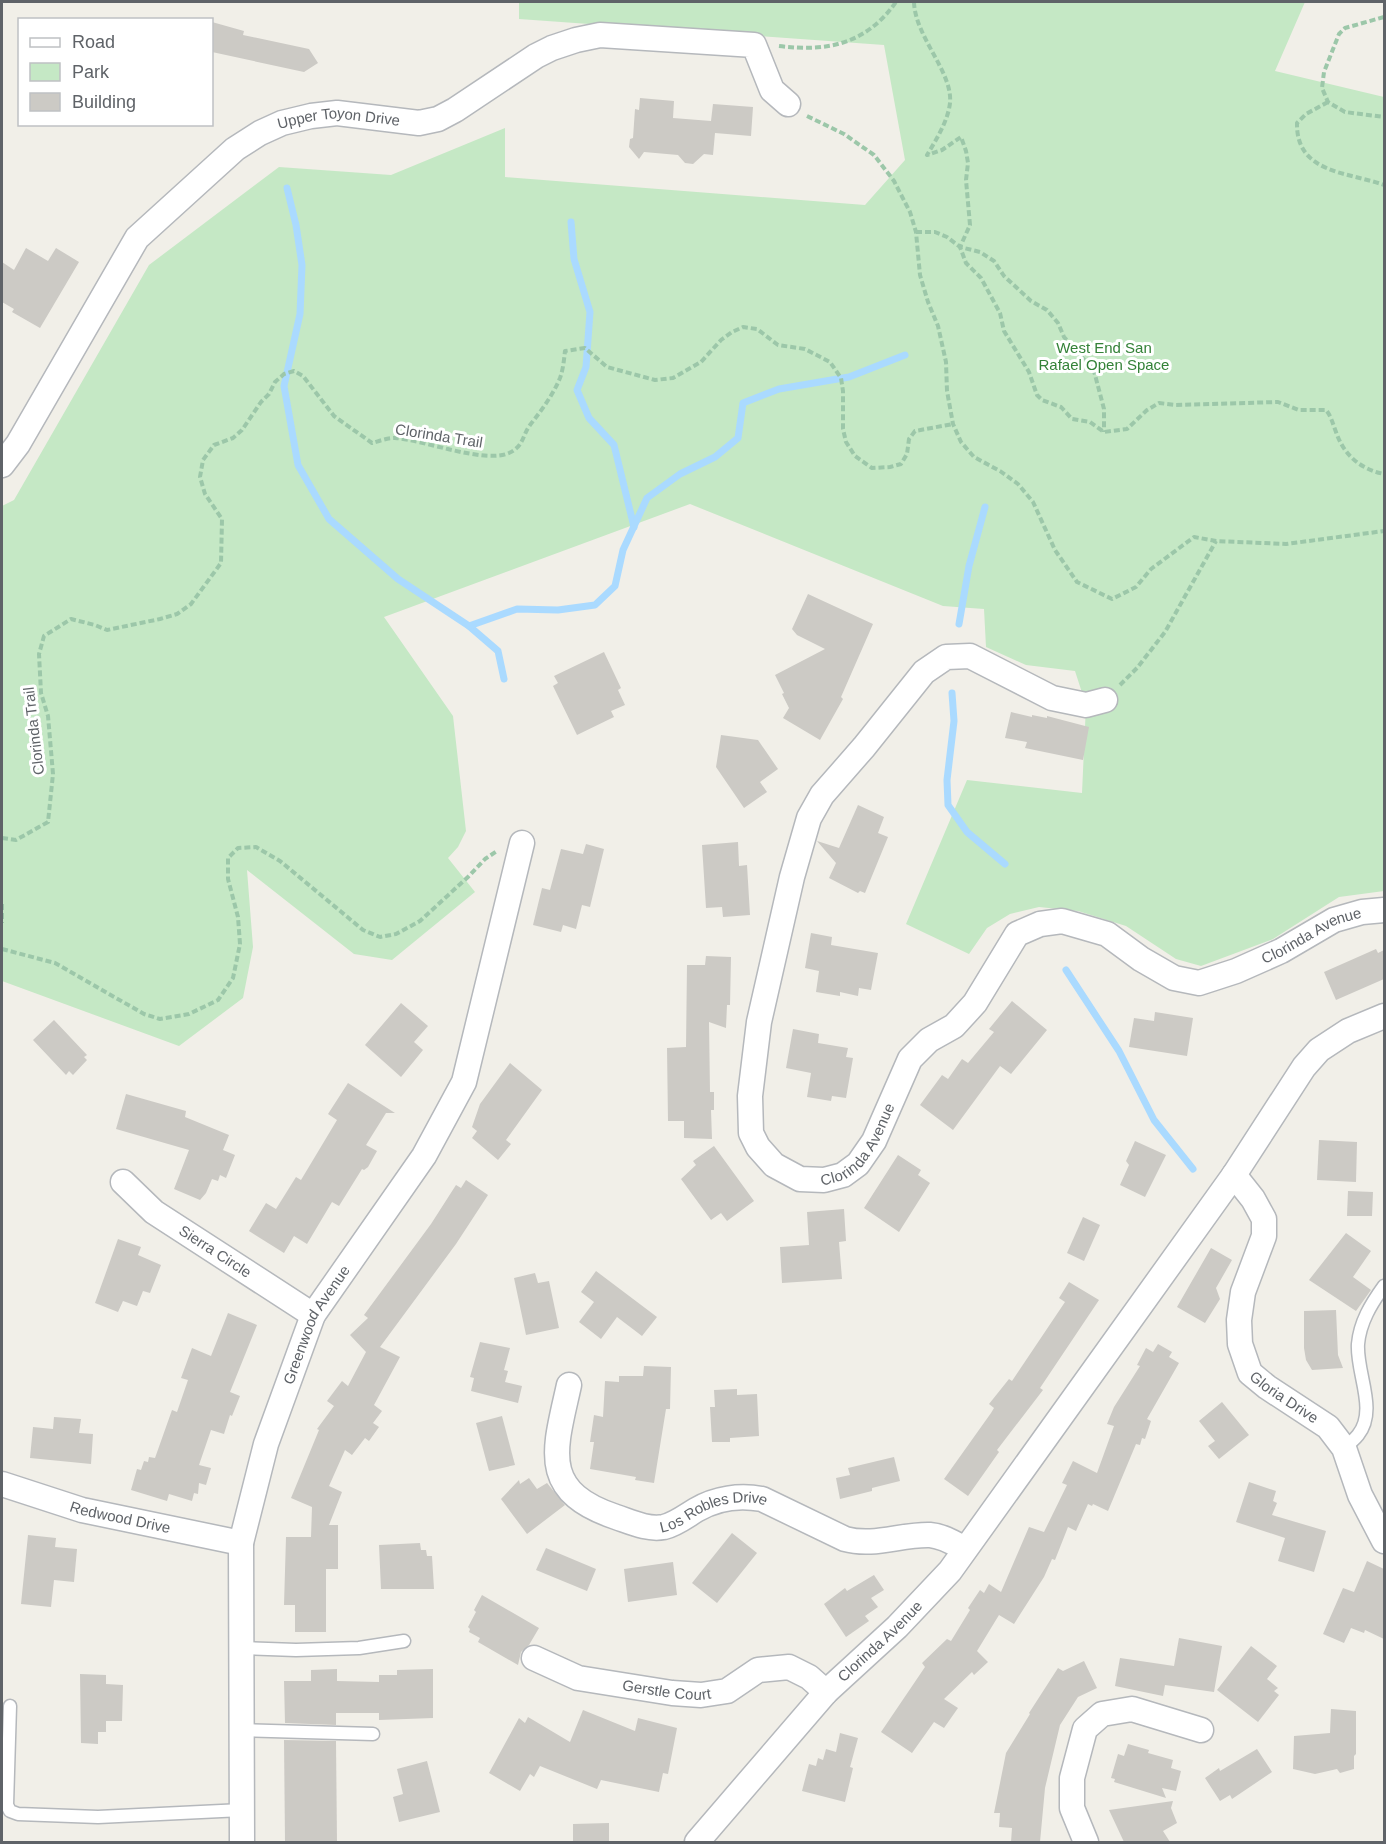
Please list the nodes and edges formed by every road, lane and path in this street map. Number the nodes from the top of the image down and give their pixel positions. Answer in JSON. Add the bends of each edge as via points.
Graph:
{"nodes":[{"id":1,"x":896,"y":2,"type":"edge"},
{"id":2,"x":914,"y":2,"type":"edge"},
{"id":3,"x":1384,"y":17,"type":"edge"},
{"id":4,"x":754,"y":45,"type":"junction"},
{"id":5,"x":1328,"y":102,"type":"junction"},
{"id":6,"x":788,"y":104,"type":"joint"},
{"id":7,"x":1384,"y":117,"type":"edge"},
{"id":8,"x":1384,"y":185,"type":"edge"},
{"id":9,"x":916,"y":232,"type":"junction"},
{"id":10,"x":960,"y":247,"type":"junction"},
{"id":11,"x":953,"y":424,"type":"junction"},
{"id":12,"x":1104,"y":432,"type":"junction"},
{"id":13,"x":2,"y":465,"type":"edge"},
{"id":14,"x":1384,"y":474,"type":"edge"},
{"id":15,"x":1384,"y":531,"type":"edge"},
{"id":16,"x":1216,"y":541,"type":"junction"},
{"id":17,"x":1106,"y":700,"type":"joint"},
{"id":18,"x":2,"y":838,"type":"edge"},
{"id":19,"x":522,"y":843,"type":"joint"},
{"id":20,"x":2,"y":904,"type":"edge"},
{"id":21,"x":1384,"y":910,"type":"edge"},
{"id":22,"x":2,"y":924,"type":"edge"},
{"id":23,"x":2,"y":949,"type":"edge"},
{"id":24,"x":1384,"y":1016,"type":"edge"},
{"id":25,"x":1234,"y":1175,"type":"junction"},
{"id":26,"x":123,"y":1182,"type":"dead end"},
{"id":27,"x":1384,"y":1286,"type":"edge"},
{"id":28,"x":313,"y":1315,"type":"junction"},
{"id":29,"x":569,"y":1385,"type":"dead end"},
{"id":30,"x":1344,"y":1448,"type":"junction"},
{"id":31,"x":2,"y":1484,"type":"edge"},
{"id":32,"x":1384,"y":1541,"type":"edge"},
{"id":33,"x":241,"y":1544,"type":"junction"},
{"id":34,"x":965,"y":1549,"type":"junction"},
{"id":35,"x":404,"y":1641,"type":"dead end"},
{"id":36,"x":241,"y":1648,"type":"junction"},
{"id":37,"x":534,"y":1658,"type":"dead end"},
{"id":38,"x":826,"y":1692,"type":"junction"},
{"id":39,"x":10,"y":1706,"type":"dead end"},
{"id":40,"x":240,"y":1730,"type":"junction"},
{"id":41,"x":1201,"y":1730,"type":"dead end"},
{"id":42,"x":373,"y":1734,"type":"dead end"},
{"id":43,"x":242,"y":1810,"type":"junction"},
{"id":44,"x":242,"y":1842,"type":"edge"},
{"id":45,"x":698,"y":1842,"type":"edge"},
{"id":46,"x":1086,"y":1842,"type":"edge"}],
"edges":[{"from":1,"to":4,"type":"path","via":[[885,17],[856,39],[827,48]]},
{"from":2,"to":10,"type":"path","via":[[950,101],[947,116],[927,155],[962,137],[966,151],[970,225]]},
{"from":3,"to":5,"type":"path","via":[[1345,28],[1339,34],[1324,72],[1322,88]]},
{"from":4,"to":6,"type":"street","via":[[772,90]]},
{"from":4,"to":13,"type":"street","name":"Upper Toyon Drive","via":[[600,35],[536,56],[438,119],[419,123],[337,113],[282,123],[260,133],[235,149],[137,238],[18,444]]},
{"from":5,"to":7,"type":"path","via":[[1345,112]]},
{"from":5,"to":8,"type":"path","via":[[1297,123],[1297,137],[1304,151],[1316,164],[1332,171]]},
{"from":6,"to":9,"type":"path","via":[[874,155],[894,181]]},
{"from":9,"to":10,"type":"path","via":[[935,232]]},
{"from":9,"to":11,"type":"path","via":[[920,275],[946,362]]},
{"from":10,"to":12,"type":"path","via":[[966,263],[981,278],[1000,313],[1004,331],[1029,372],[1037,395],[1061,407],[1072,419],[1090,422]]},
{"from":10,"to":12,"type":"path","via":[[994,261],[1004,276],[1058,323],[1064,337],[1094,371],[1104,409]]},
{"from":11,"to":16,"type":"path","via":[[974,457],[1018,484],[1033,502],[1055,550],[1077,582],[1112,599],[1136,587],[1152,569],[1194,537]]},
{"from":11,"to":18,"type":"path","name":"Clorinda Trail","via":[[915,431],[901,464],[872,468],[855,456],[846,442],[843,391],[830,362],[805,350],[778,345],[757,329],[743,327],[721,340],[702,362],[673,378],[656,380],[608,367],[585,348],[565,351],[560,377],[543,408],[523,442],[508,454],[485,456],[392,438],[372,443],[334,416],[303,376],[294,371],[284,374],[274,382],[242,430],[214,445],[203,460],[200,477],[205,494],[222,519],[221,563],[191,604],[177,614],[106,630],[71,620],[44,636],[39,654],[41,693],[48,716],[53,774],[48,822],[16,840]]},
{"from":12,"to":14,"type":"path","via":[[1127,429],[1159,403],[1278,402],[1299,410],[1326,410],[1347,454],[1358,464]]},
{"from":15,"to":16,"type":"path","via":[[1286,544]]},
{"from":16,"to":17,"type":"path","via":[[1165,632]]},
{"from":17,"to":21,"type":"street","name":"Clorinda Avenue","via":[[1086,705],[1052,698],[970,656],[946,657],[924,672],[822,795],[809,818],[792,877],[758,1033],[750,1096],[751,1133],[774,1165],[800,1179],[824,1180],[843,1175],[858,1164],[873,1141],[910,1059],[929,1040],[954,1026],[975,1003],[1017,934],[1040,924],[1062,921],[1107,934],[1174,978],[1199,983],[1281,951],[1334,920]]},
{"from":19,"to":23,"type":"path","via":[[506,844],[485,859],[420,921],[396,934],[380,937],[363,930],[280,861],[256,847],[238,848],[228,858],[240,944],[233,978],[218,1000],[189,1014],[160,1019],[144,1014],[55,963]]},
{"from":19,"to":28,"type":"street","name":"Greenwood Avenue","via":[[464,1082],[424,1156]]},
{"from":20,"to":22,"type":"path"},
{"from":24,"to":25,"type":"street","name":"Clorinda Avenue","via":[[1319,1050]]},
{"from":25,"to":30,"type":"street","name":"Gloria Drive","via":[[1264,1220],[1264,1236],[1243,1292],[1239,1320],[1240,1344],[1250,1373],[1328,1427]]},
{"from":25,"to":34,"type":"street","name":"Clorinda Avenue"},
{"from":26,"to":28,"type":"street","name":"Sierra Circle","via":[[154,1212]]},
{"from":27,"to":30,"type":"lane","via":[[1361,1324],[1358,1344],[1365,1420],[1358,1435]]},
{"from":28,"to":33,"type":"street","name":"Greenwood Avenue","via":[[266,1443]]},
{"from":29,"to":34,"type":"street","name":"Los Robles Drive","via":[[556,1444],[557,1460],[562,1479],[575,1498],[594,1510],[649,1528],[664,1527],[711,1503],[748,1496],[762,1498],[859,1543],[932,1535]]},
{"from":30,"to":32,"type":"street","name":"Gloria Drive","via":[[1360,1495]]},
{"from":31,"to":33,"type":"street","name":"Redwood Drive","via":[[82,1510]]},
{"from":33,"to":36,"type":"street","name":"Greenwood Avenue"},
{"from":34,"to":38,"type":"street","name":"Clorinda Avenue","via":[[950,1571],[897,1627]]},
{"from":35,"to":36,"type":"lane","via":[[359,1648]]},
{"from":36,"to":40,"type":"street","name":"Greenwood Avenue"},
{"from":37,"to":38,"type":"street","name":"Gerstle Court","via":[[578,1678],[701,1695],[727,1691],[758,1670],[789,1666]]},
{"from":38,"to":45,"type":"street","name":"Clorinda Avenue"},
{"from":39,"to":43,"type":"lane","via":[[10,1811],[98,1817]]},
{"from":40,"to":42,"type":"lane"},
{"from":40,"to":43,"type":"street","name":"Greenwood Avenue"},
{"from":41,"to":46,"type":"street","via":[[1132,1709],[1102,1714],[1085,1729],[1072,1778],[1072,1808]]},
{"from":43,"to":44,"type":"street","name":"Greenwood Avenue"}]}
